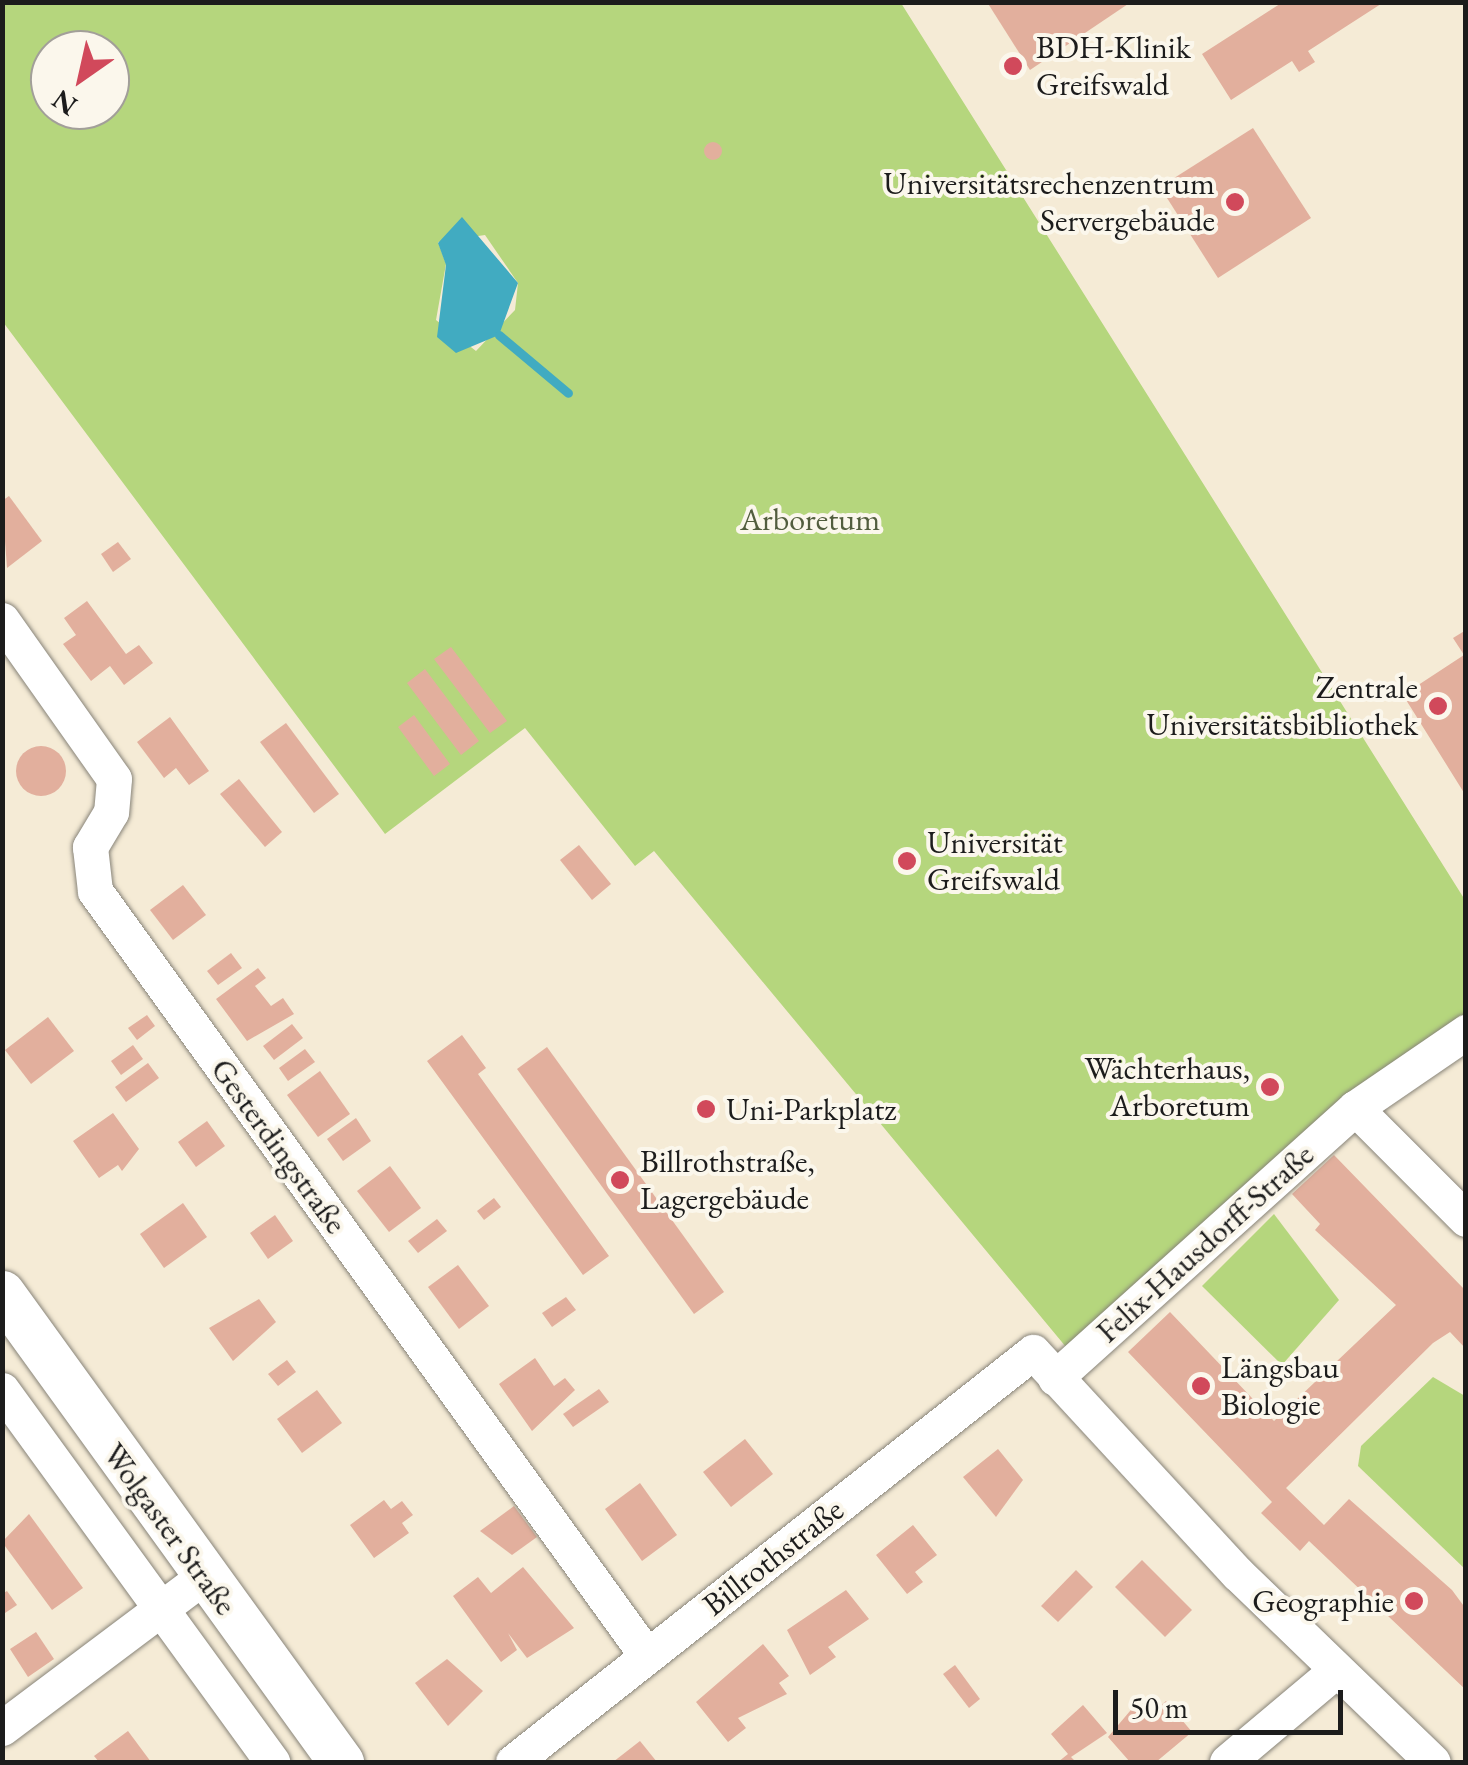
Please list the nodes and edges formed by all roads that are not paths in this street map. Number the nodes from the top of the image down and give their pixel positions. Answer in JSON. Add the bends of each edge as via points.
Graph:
{"nodes":[{"id":1,"x":2,"y":620,"type":"edge"},
{"id":2,"x":1466,"y":1032,"type":"edge"},
{"id":3,"x":1355,"y":1108,"type":"junction"},
{"id":4,"x":1466,"y":1219,"type":"edge"},
{"id":5,"x":2,"y":1294,"type":"edge"},
{"id":6,"x":1044,"y":1365,"type":"junction"},
{"id":7,"x":2,"y":1390,"type":"edge"},
{"id":8,"x":203,"y":1577,"type":"junction"},
{"id":9,"x":164,"y":1610,"type":"junction"},
{"id":10,"x":647,"y":1656,"type":"junction"},
{"id":11,"x":1334,"y":1672,"type":"junction"},
{"id":12,"x":2,"y":1728,"type":"edge"},
{"id":13,"x":272,"y":1762,"type":"edge"},
{"id":14,"x":341,"y":1762,"type":"edge"},
{"id":15,"x":514,"y":1762,"type":"edge"},
{"id":16,"x":1227,"y":1762,"type":"edge"},
{"id":17,"x":1434,"y":1762,"type":"edge"}],
"edges":[{"from":1,"to":10,"type":"street","name":"Gesterdingstraße","via":[[114,778],[111,812],[90,846],[95,891]]},
{"from":2,"to":3,"type":"street","name":"Felix-Hausdorff-Straße"},
{"from":3,"to":4,"type":"street"},
{"from":3,"to":6,"type":"street","name":"Felix-Hausdorff-Straße"},
{"from":5,"to":8,"type":"main road","name":"Wolgaster Straße"},
{"from":6,"to":10,"type":"street","name":"Billrothstraße"},
{"from":6,"to":11,"type":"street"},
{"from":7,"to":9,"type":"street","name":"Wolgaster Straße"},
{"from":8,"to":9,"type":"street"},
{"from":8,"to":14,"type":"main road","name":"Wolgaster Straße"},
{"from":9,"to":12,"type":"street"},
{"from":9,"to":13,"type":"street","name":"Wolgaster Straße"},
{"from":10,"to":15,"type":"street","name":"Billrothstraße"},
{"from":11,"to":16,"type":"street"},
{"from":11,"to":17,"type":"street"}]}
